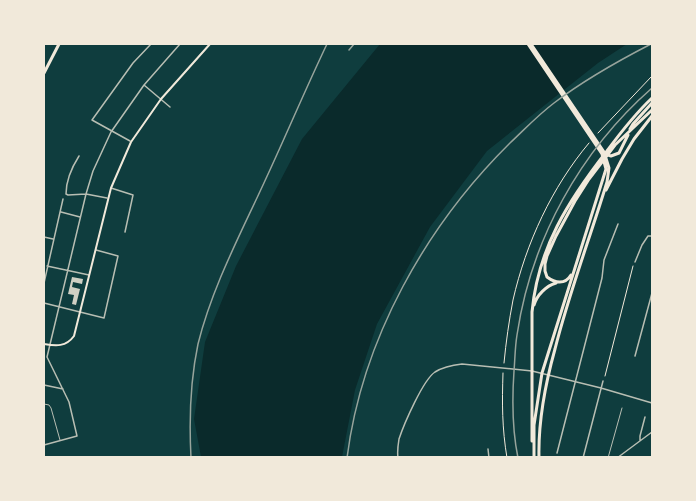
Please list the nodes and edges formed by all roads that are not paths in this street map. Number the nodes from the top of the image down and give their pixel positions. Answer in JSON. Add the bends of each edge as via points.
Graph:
{"nodes":[{"id":1,"x":59,"y":44,"type":"edge"},
{"id":2,"x":151,"y":44,"type":"edge"},
{"id":3,"x":179,"y":44,"type":"edge"},
{"id":4,"x":210,"y":44,"type":"edge"},
{"id":5,"x":530,"y":44,"type":"edge"},
{"id":6,"x":44,"y":61,"type":"edge"},
{"id":7,"x":48,"y":64,"type":"junction"},
{"id":8,"x":44,"y":73,"type":"edge"},
{"id":9,"x":144,"y":85,"type":"junction"},
{"id":10,"x":161,"y":99,"type":"junction"},
{"id":11,"x":652,"y":100,"type":"edge"},
{"id":12,"x":170,"y":108,"type":"dead end"},
{"id":13,"x":652,"y":110,"type":"edge"},
{"id":14,"x":652,"y":116,"type":"edge"},
{"id":15,"x":111,"y":132,"type":"junction"},
{"id":16,"x":131,"y":142,"type":"junction"},
{"id":17,"x":604,"y":152,"type":"junction"},
{"id":18,"x":79,"y":156,"type":"dead end"},
{"id":19,"x":607,"y":162,"type":"junction"},
{"id":20,"x":111,"y":188,"type":"junction"},
{"id":21,"x":86,"y":194,"type":"junction"},
{"id":22,"x":602,"y":197,"type":"junction"},
{"id":23,"x":63,"y":199,"type":"dead end"},
{"id":24,"x":109,"y":199,"type":"junction"},
{"id":25,"x":60,"y":212,"type":"junction"},
{"id":26,"x":81,"y":217,"type":"junction"},
{"id":27,"x":618,"y":224,"type":"dead end"},
{"id":28,"x":125,"y":232,"type":"dead end"},
{"id":29,"x":652,"y":236,"type":"edge"},
{"id":30,"x":44,"y":237,"type":"edge"},
{"id":31,"x":54,"y":239,"type":"junction"},
{"id":32,"x":96,"y":250,"type":"junction"},
{"id":33,"x":635,"y":262,"type":"road end"},
{"id":34,"x":47,"y":266,"type":"junction"},
{"id":35,"x":68,"y":271,"type":"junction"},
{"id":36,"x":573,"y":271,"type":"junction"},
{"id":37,"x":90,"y":276,"type":"junction"},
{"id":38,"x":558,"y":282,"type":"junction"},
{"id":39,"x":44,"y":283,"type":"edge"},
{"id":40,"x":652,"y":295,"type":"edge"},
{"id":41,"x":44,"y":303,"type":"edge"},
{"id":42,"x":59,"y":306,"type":"junction"},
{"id":43,"x":81,"y":312,"type":"junction"},
{"id":44,"x":532,"y":312,"type":"junction"},
{"id":45,"x":44,"y":344,"type":"edge"},
{"id":46,"x":50,"y":345,"type":"junction"},
{"id":47,"x":635,"y":356,"type":"dead end"},
{"id":48,"x":532,"y":371,"type":"junction"},
{"id":49,"x":542,"y":373,"type":"junction"},
{"id":50,"x":548,"y":375,"type":"junction"},
{"id":51,"x":603,"y":381,"type":"road end"},
{"id":52,"x":576,"y":382,"type":"junction"},
{"id":53,"x":44,"y":385,"type":"edge"},
{"id":54,"x":601,"y":388,"type":"junction"},
{"id":55,"x":64,"y":390,"type":"junction"},
{"id":56,"x":652,"y":403,"type":"edge"},
{"id":57,"x":44,"y":404,"type":"edge"},
{"id":58,"x":622,"y":408,"type":"dead end"},
{"id":59,"x":645,"y":417,"type":"dead end"},
{"id":60,"x":652,"y":432,"type":"edge"},
{"id":61,"x":60,"y":440,"type":"junction"},
{"id":62,"x":640,"y":441,"type":"junction"},
{"id":63,"x":44,"y":445,"type":"edge"},
{"id":64,"x":488,"y":449,"type":"dead end"},
{"id":65,"x":557,"y":453,"type":"dead end"},
{"id":66,"x":398,"y":458,"type":"edge"},
{"id":67,"x":489,"y":458,"type":"edge"},
{"id":68,"x":534,"y":458,"type":"edge"},
{"id":69,"x":539,"y":458,"type":"edge"},
{"id":70,"x":583,"y":458,"type":"edge"},
{"id":71,"x":608,"y":458,"type":"edge"},
{"id":72,"x":617,"y":458,"type":"edge"}],
"edges":[{"from":1,"to":7,"type":"main road"},
{"from":2,"to":15,"type":"street","via":[[92,120]]},
{"from":3,"to":9,"type":"street"},
{"from":4,"to":10,"type":"main road"},
{"from":5,"to":17,"type":"main road"},
{"from":5,"to":19,"type":"main road"},
{"from":6,"to":7,"type":"street"},
{"from":7,"to":8,"type":"main road"},
{"from":9,"to":10,"type":"street"},
{"from":9,"to":15,"type":"street"},
{"from":10,"to":12,"type":"street"},
{"from":10,"to":16,"type":"main road"},
{"from":11,"to":17,"type":"main road","via":[[633,124],[619,153],[611,156]]},
{"from":11,"to":44,"type":"main road","via":[[594,167],[568,206],[543,258]]},
{"from":13,"to":38,"type":"main road","via":[[615,145],[566,217],[545,264],[547,277]]},
{"from":14,"to":22,"type":"main road","via":[[634,139]]},
{"from":15,"to":16,"type":"street"},
{"from":15,"to":21,"type":"street"},
{"from":16,"to":20,"type":"main road"},
{"from":17,"to":19,"type":"main road"},
{"from":18,"to":21,"type":"street","via":[[66,194]]},
{"from":19,"to":22,"type":"main road"},
{"from":19,"to":36,"type":"main road"},
{"from":20,"to":24,"type":"main road"},
{"from":20,"to":28,"type":"street","via":[[134,195]]},
{"from":21,"to":24,"type":"street"},
{"from":21,"to":26,"type":"street"},
{"from":22,"to":50,"type":"main road"},
{"from":23,"to":25,"type":"street"},
{"from":24,"to":32,"type":"main road"},
{"from":25,"to":26,"type":"street"},
{"from":25,"to":31,"type":"street"},
{"from":26,"to":35,"type":"street"},
{"from":27,"to":52,"type":"street","via":[[604,260]]},
{"from":29,"to":33,"type":"street","via":[[645,240]]},
{"from":30,"to":31,"type":"street"},
{"from":31,"to":34,"type":"street"},
{"from":32,"to":37,"type":"main road"},
{"from":32,"to":43,"type":"street","via":[[118,256],[104,318]]},
{"from":34,"to":35,"type":"street"},
{"from":34,"to":39,"type":"street"},
{"from":35,"to":37,"type":"street"},
{"from":35,"to":42,"type":"street"},
{"from":36,"to":38,"type":"main road","via":[[566,281]]},
{"from":36,"to":49,"type":"main road"},
{"from":37,"to":43,"type":"main road"},
{"from":38,"to":44,"type":"main road","via":[[540,294]]},
{"from":40,"to":47,"type":"street"},
{"from":41,"to":42,"type":"street"},
{"from":42,"to":43,"type":"street"},
{"from":42,"to":46,"type":"street"},
{"from":43,"to":46,"type":"main road","via":[[72,340],[61,346]]},
{"from":44,"to":48,"type":"main road"},
{"from":45,"to":46,"type":"main road"},
{"from":46,"to":55,"type":"street","via":[[47,357]]},
{"from":48,"to":49,"type":"street"},
{"from":48,"to":66,"type":"street","via":[[462,364],[443,368],[429,377],[400,437]]},
{"from":48,"to":68,"type":"main road"},
{"from":49,"to":50,"type":"street"},
{"from":49,"to":68,"type":"main road","via":[[534,425]]},
{"from":50,"to":52,"type":"street"},
{"from":50,"to":69,"type":"main road","via":[[539,420]]},
{"from":51,"to":54,"type":"street"},
{"from":52,"to":54,"type":"street"},
{"from":52,"to":65,"type":"street"},
{"from":53,"to":55,"type":"street"},
{"from":54,"to":56,"type":"street"},
{"from":54,"to":70,"type":"street"},
{"from":55,"to":61,"type":"street","via":[[77,436]]},
{"from":57,"to":61,"type":"lane","via":[[51,408]]},
{"from":58,"to":71,"type":"lane"},
{"from":59,"to":62,"type":"street"},
{"from":60,"to":62,"type":"street"},
{"from":61,"to":63,"type":"street"},
{"from":62,"to":72,"type":"street"},
{"from":64,"to":67,"type":"street"}]}
